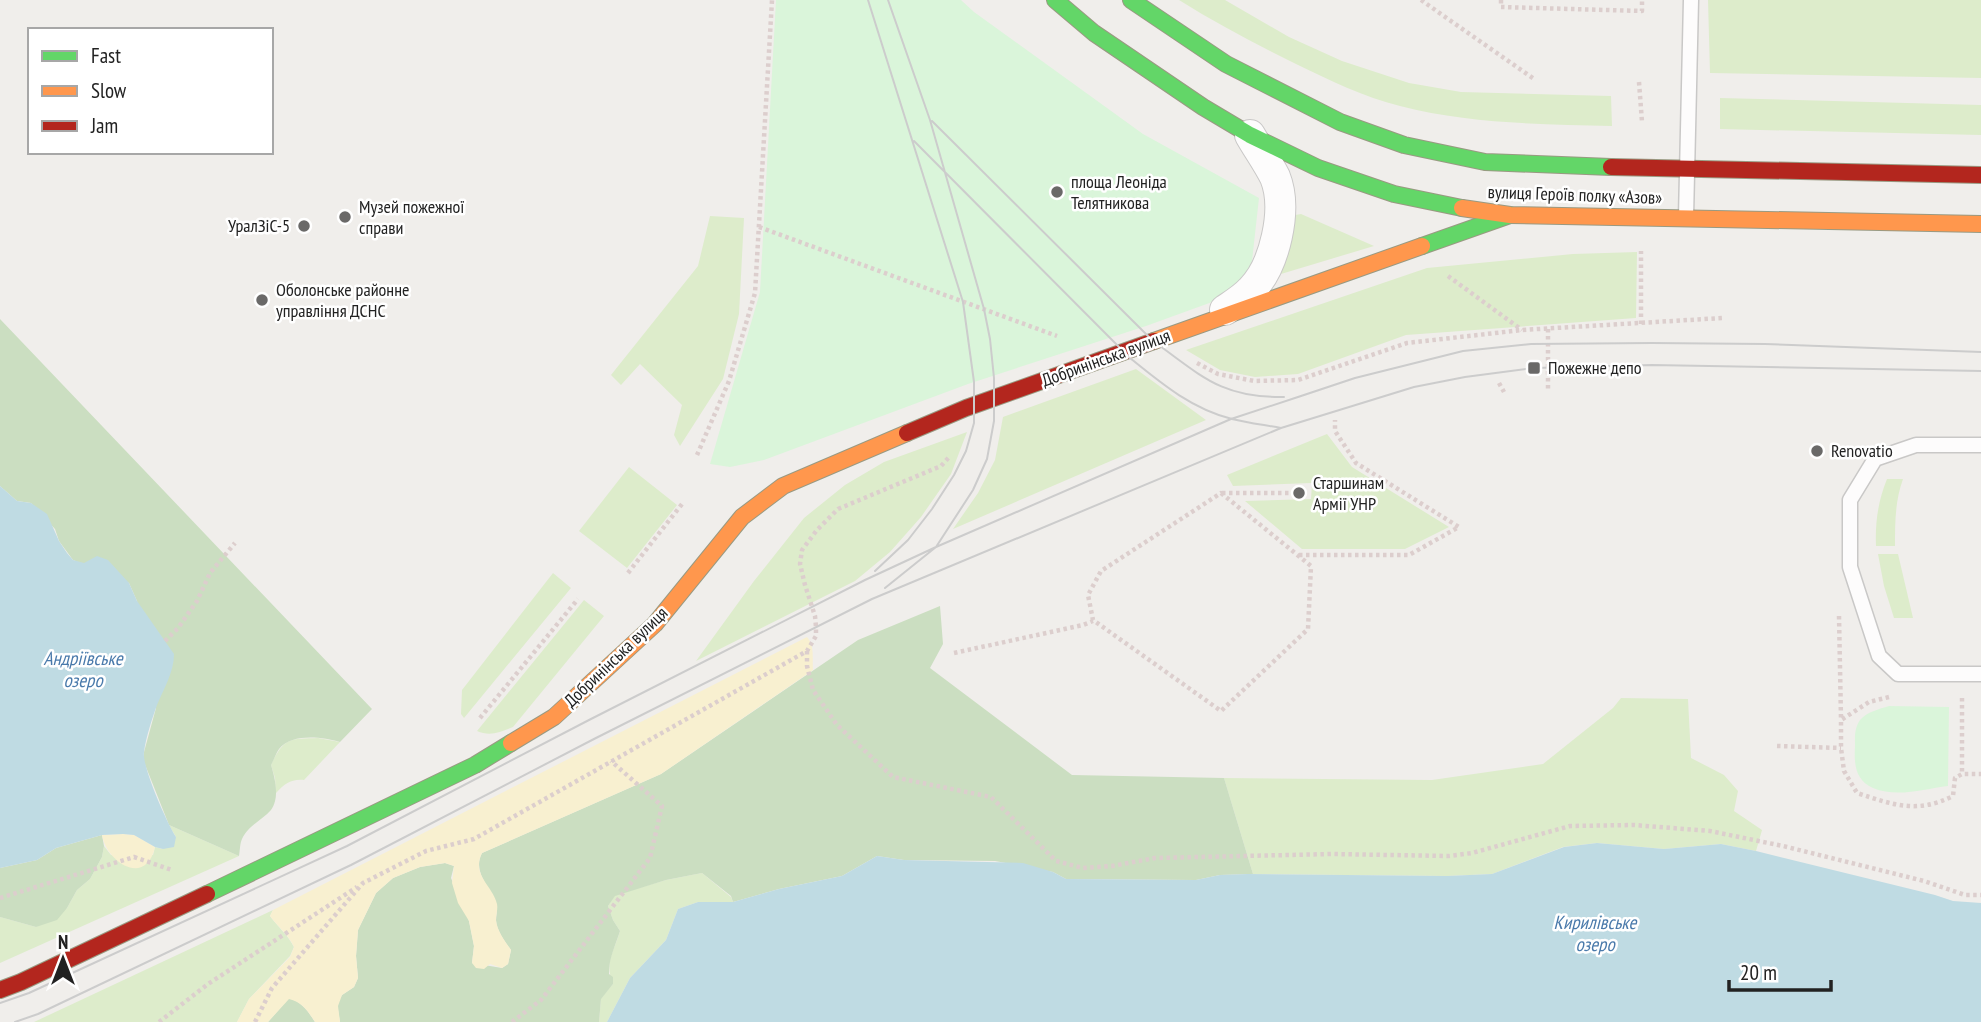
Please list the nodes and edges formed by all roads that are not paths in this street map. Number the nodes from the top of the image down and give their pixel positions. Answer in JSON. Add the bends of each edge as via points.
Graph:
{"nodes":[{"id":1,"x":1055,"y":0,"type":"edge"},
{"id":2,"x":1131,"y":0,"type":"edge"},
{"id":3,"x":1690,"y":0,"type":"edge"},
{"id":4,"x":1250,"y":135,"type":"junction"},
{"id":5,"x":1686,"y":169,"type":"junction"},
{"id":6,"x":1981,"y":176,"type":"edge"},
{"id":7,"x":1510,"y":215,"type":"junction"},
{"id":8,"x":1686,"y":219,"type":"junction"},
{"id":9,"x":1981,"y":224,"type":"edge"},
{"id":10,"x":1215,"y":318,"type":"junction"},
{"id":11,"x":1981,"y":445,"type":"edge"},
{"id":12,"x":1981,"y":674,"type":"edge"},
{"id":13,"x":0,"y":990,"type":"edge"}],
"edges":[{"from":1,"to":4,"type":"main road","name":"вулиця Героїв полку «Азов»","via":[[1094,33]]},
{"from":2,"to":5,"type":"main road","name":"вулиця Героїв полку «Азов»","via":[[1226,64],[1340,122],[1404,145],[1485,162]]},
{"from":3,"to":5,"type":"lane"},
{"from":4,"to":7,"type":"main road","name":"вулиця Героїв полку «Азов»","via":[[1318,168],[1394,194]]},
{"from":4,"to":10,"type":"street","name":"Добринінська вулиця","via":[[1275,178],[1281,201],[1280,228],[1268,263],[1252,289]]},
{"from":5,"to":6,"type":"main road","name":"вулиця Героїв полку «Азов»"},
{"from":5,"to":8,"type":"lane"},
{"from":7,"to":8,"type":"main road","name":"вулиця Героїв полку «Азов»"},
{"from":7,"to":10,"type":"main road","name":"Добринінська вулиця"},
{"from":8,"to":9,"type":"main road","name":"вулиця Героїв полку «Азов»"},
{"from":10,"to":13,"type":"main road","name":"Добринінська вулиця","via":[[966,408],[783,486],[741,517],[655,624],[554,717],[486,758],[340,831]]},
{"from":11,"to":12,"type":"lane","via":[[1916,445],[1875,458],[1850,500],[1850,567],[1879,656],[1898,674]]}]}
